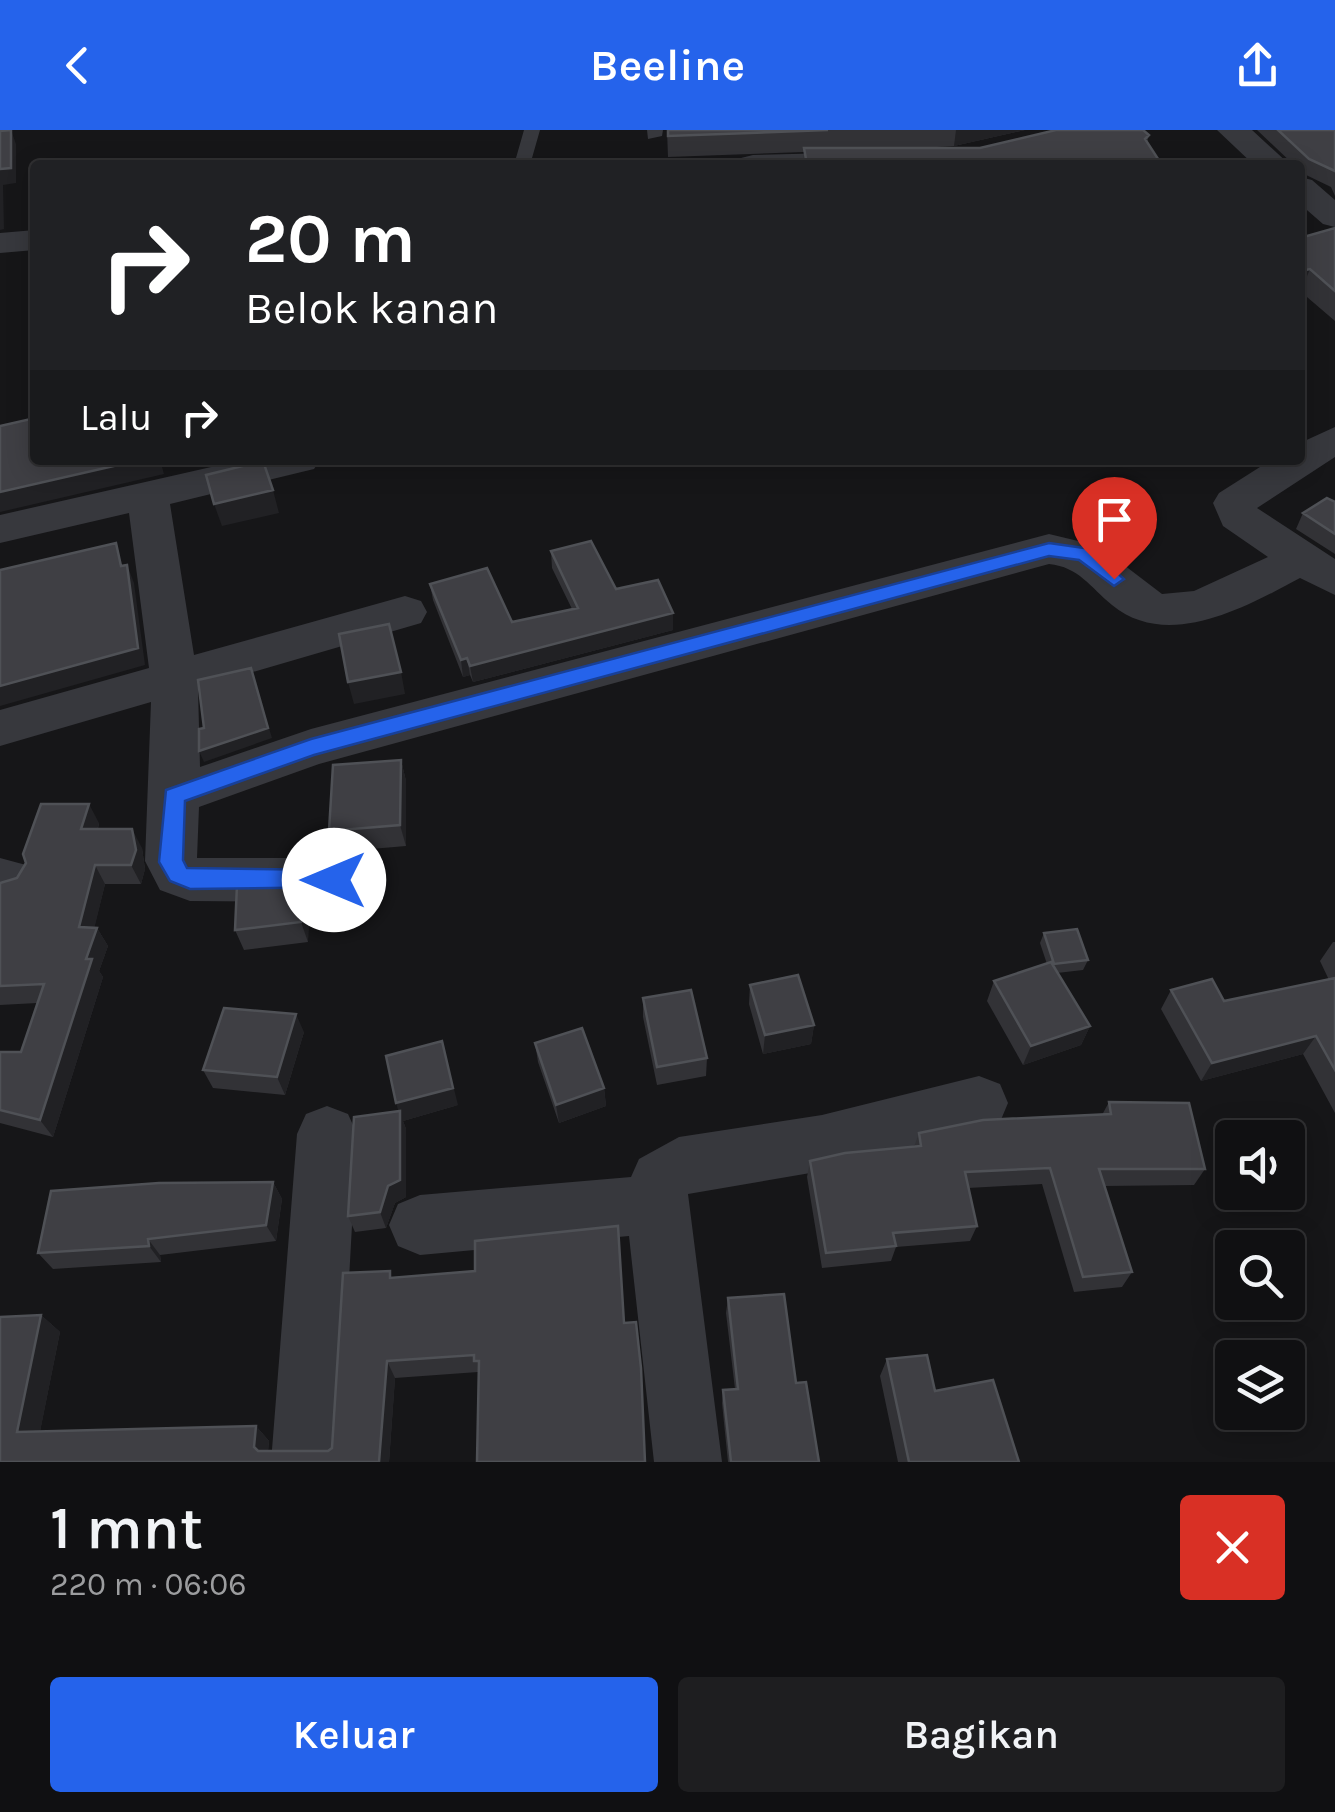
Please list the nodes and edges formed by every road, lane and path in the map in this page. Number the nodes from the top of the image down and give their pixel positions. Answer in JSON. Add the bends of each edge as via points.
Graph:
{"nodes":[{"id":1,"x":532,"y":130,"type":"edge"},
{"id":2,"x":1233,"y":130,"type":"edge"},
{"id":3,"x":523,"y":160,"type":"edge"},
{"id":4,"x":1268,"y":160,"type":"edge"},
{"id":5,"x":1305,"y":191,"type":"edge"},
{"id":6,"x":1335,"y":217,"type":"edge"},
{"id":7,"x":30,"y":240,"type":"edge"},
{"id":8,"x":0,"y":243,"type":"edge"},
{"id":9,"x":1335,"y":440,"type":"edge"},
{"id":10,"x":1305,"y":456,"type":"edge"},
{"id":11,"x":269,"y":465,"type":"edge"},
{"id":12,"x":1290,"y":465,"type":"edge"},
{"id":13,"x":170,"y":481,"type":"edge"},
{"id":14,"x":1,"y":516,"type":"edge"},
{"id":15,"x":1318,"y":569,"type":"edge"},
{"id":16,"x":405,"y":612,"type":"dead end"},
{"id":17,"x":174,"y":680,"type":"junction"},
{"id":18,"x":0,"y":728,"type":"edge"},
{"id":19,"x":174,"y":796,"type":"junction"},
{"id":20,"x":334,"y":880,"type":"dead end"},
{"id":21,"x":979,"y":1103,"type":"dead end"},
{"id":22,"x":327,"y":1134,"type":"dead end"},
{"id":23,"x":656,"y":1204,"type":"junction"},
{"id":24,"x":420,"y":1224,"type":"dead end"},
{"id":25,"x":304,"y":1462,"type":"edge"},
{"id":26,"x":688,"y":1462,"type":"edge"}],
"edges":[{"from":1,"to":3,"type":"lane"},
{"from":2,"to":4,"type":"street"},
{"from":5,"to":6,"type":"street"},
{"from":7,"to":8,"type":"street"},
{"from":9,"to":10,"type":"street"},
{"from":11,"to":13,"type":"street"},
{"from":12,"to":15,"type":"street","via":[[1234,503],[1238,516]]},
{"from":13,"to":14,"type":"street"},
{"from":13,"to":17,"type":"street"},
{"from":15,"to":19,"type":"street","via":[[1174,613],[1144,604],[1084,554],[1049,549],[311,748]]},
{"from":16,"to":17,"type":"street"},
{"from":17,"to":18,"type":"street"},
{"from":17,"to":19,"type":"street"},
{"from":19,"to":20,"type":"street","via":[[171,862],[178,874]]},
{"from":21,"to":23,"type":"street","via":[[822,1143],[679,1165],[660,1179]]},
{"from":22,"to":25,"type":"street"},
{"from":23,"to":24,"type":"street"},
{"from":23,"to":26,"type":"street"}]}
